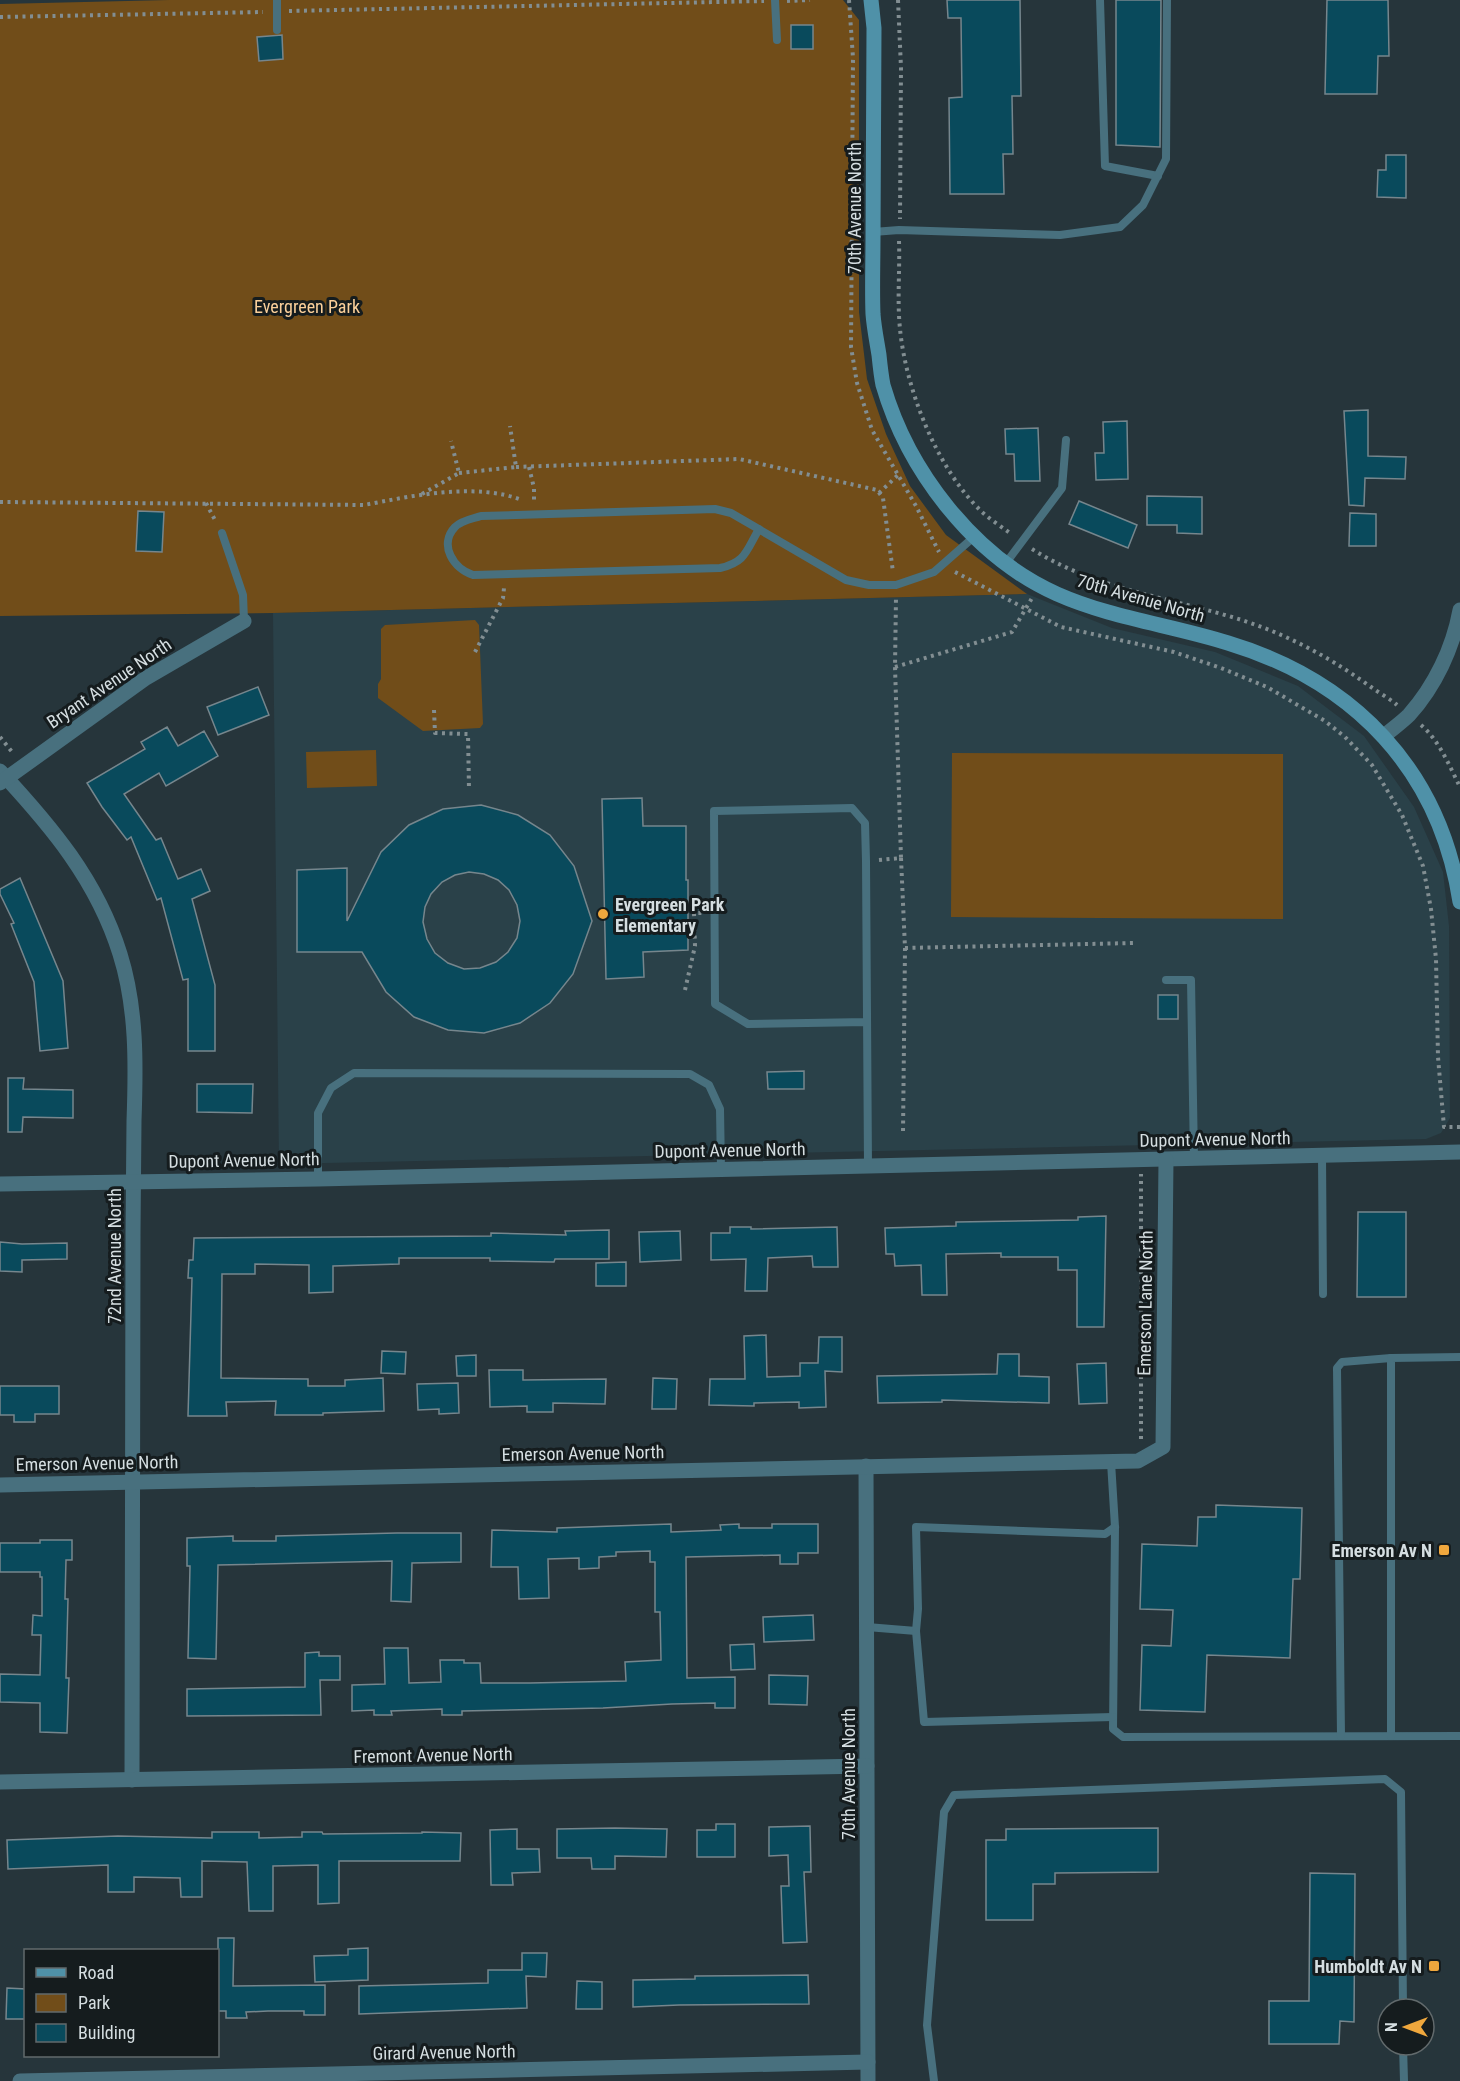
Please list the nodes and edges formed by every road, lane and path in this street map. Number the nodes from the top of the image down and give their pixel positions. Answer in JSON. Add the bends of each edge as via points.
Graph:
{"nodes":[{"id":1,"x":277,"y":0,"type":"edge"},
{"id":2,"x":776,"y":0,"type":"edge"},
{"id":3,"x":810,"y":0,"type":"edge"},
{"id":4,"x":871,"y":0,"type":"edge"},
{"id":5,"x":1100,"y":0,"type":"edge"},
{"id":6,"x":1167,"y":0,"type":"edge"},
{"id":7,"x":277,"y":12,"type":"junction"},
{"id":8,"x":0,"y":17,"type":"edge"},
{"id":9,"x":277,"y":30,"type":"dead end"},
{"id":10,"x":777,"y":40,"type":"dead end"},
{"id":11,"x":1158,"y":176,"type":"junction"},
{"id":12,"x":873,"y":232,"type":"junction"},
{"id":13,"x":510,"y":426,"type":"dead end"},
{"id":14,"x":1066,"y":440,"type":"dead end"},
{"id":15,"x":451,"y":441,"type":"dead end"},
{"id":16,"x":516,"y":467,"type":"junction"},
{"id":17,"x":529,"y":467,"type":"junction"},
{"id":18,"x":459,"y":473,"type":"junction"},
{"id":19,"x":898,"y":475,"type":"dead end"},
{"id":20,"x":879,"y":493,"type":"junction"},
{"id":21,"x":421,"y":494,"type":"junction"},
{"id":22,"x":0,"y":502,"type":"edge"},
{"id":23,"x":206,"y":503,"type":"junction"},
{"id":24,"x":534,"y":515,"type":"junction"},
{"id":25,"x":759,"y":529,"type":"junction"},
{"id":26,"x":222,"y":533,"type":"joint"},
{"id":27,"x":975,"y":536,"type":"junction"},
{"id":28,"x":1006,"y":563,"type":"junction"},
{"id":29,"x":506,"y":574,"type":"junction"},
{"id":30,"x":896,"y":585,"type":"junction"},
{"id":31,"x":1460,"y":610,"type":"edge"},
{"id":32,"x":244,"y":621,"type":"joint"},
{"id":33,"x":475,"y":652,"type":"dead end"},
{"id":34,"x":895,"y":667,"type":"junction"},
{"id":35,"x":434,"y":710,"type":"dead end"},
{"id":36,"x":1384,"y":736,"type":"junction"},
{"id":37,"x":2,"y":777,"type":"edge"},
{"id":38,"x":469,"y":789,"type":"dead end"},
{"id":39,"x":1455,"y":857,"type":"edge"},
{"id":40,"x":901,"y":858,"type":"junction"},
{"id":41,"x":866,"y":861,"type":"junction"},
{"id":42,"x":1460,"y":902,"type":"edge"},
{"id":43,"x":714,"y":913,"type":"junction"},
{"id":44,"x":1133,"y":943,"type":"dead end"},
{"id":45,"x":905,"y":948,"type":"junction"},
{"id":46,"x":1166,"y":980,"type":"dead end"},
{"id":47,"x":685,"y":990,"type":"dead end"},
{"id":48,"x":867,"y":1022,"type":"junction"},
{"id":49,"x":1141,"y":1128,"type":"dead end"},
{"id":50,"x":1460,"y":1128,"type":"edge"},
{"id":51,"x":903,"y":1133,"type":"dead end"},
{"id":52,"x":1460,"y":1152,"type":"edge"},
{"id":53,"x":1322,"y":1155,"type":"junction"},
{"id":54,"x":1194,"y":1159,"type":"junction"},
{"id":55,"x":1141,"y":1160,"type":"junction"},
{"id":56,"x":1166,"y":1160,"type":"junction"},
{"id":57,"x":868,"y":1166,"type":"junction"},
{"id":58,"x":721,"y":1170,"type":"junction"},
{"id":59,"x":318,"y":1179,"type":"junction"},
{"id":60,"x":133,"y":1181,"type":"junction"},
{"id":61,"x":0,"y":1184,"type":"edge"},
{"id":62,"x":1323,"y":1294,"type":"dead end"},
{"id":63,"x":1460,"y":1357,"type":"edge"},
{"id":64,"x":1391,"y":1358,"type":"junction"},
{"id":65,"x":1163,"y":1448,"type":"joint"},
{"id":66,"x":1138,"y":1461,"type":"junction"},
{"id":67,"x":1111,"y":1462,"type":"junction"},
{"id":68,"x":866,"y":1466,"type":"junction"},
{"id":69,"x":132,"y":1482,"type":"junction"},
{"id":70,"x":0,"y":1485,"type":"edge"},
{"id":71,"x":1115,"y":1527,"type":"junction"},
{"id":72,"x":867,"y":1627,"type":"junction"},
{"id":73,"x":916,"y":1631,"type":"junction"},
{"id":74,"x":1113,"y":1717,"type":"junction"},
{"id":75,"x":1341,"y":1736,"type":"junction"},
{"id":76,"x":1391,"y":1736,"type":"junction"},
{"id":77,"x":1460,"y":1736,"type":"edge"},
{"id":78,"x":867,"y":1766,"type":"junction"},
{"id":79,"x":132,"y":1780,"type":"junction"},
{"id":80,"x":0,"y":1782,"type":"edge"},
{"id":81,"x":1403,"y":1997,"type":"edge"},
{"id":82,"x":1403,"y":2057,"type":"edge"},
{"id":83,"x":868,"y":2062,"type":"junction"},
{"id":84,"x":20,"y":2081,"type":"edge"},
{"id":85,"x":868,"y":2081,"type":"edge"},
{"id":86,"x":934,"y":2081,"type":"edge"},
{"id":87,"x":1404,"y":2081,"type":"edge"}],
"edges":[{"from":1,"to":7,"type":"lane"},
{"from":2,"to":3,"type":"path"},
{"from":2,"to":7,"type":"path"},
{"from":2,"to":10,"type":"lane"},
{"from":4,"to":12,"type":"street","name":"70th Avenue North"},
{"from":5,"to":11,"type":"lane","via":[[1105,166]]},
{"from":6,"to":11,"type":"lane","via":[[1166,159]]},
{"from":7,"to":8,"type":"path"},
{"from":7,"to":9,"type":"lane"},
{"from":11,"to":12,"type":"lane","via":[[1143,205],[1120,227],[1060,235]]},
{"from":12,"to":27,"type":"street","name":"70th Avenue North","via":[[873,315],[883,383],[899,430],[919,470],[945,506]]},
{"from":13,"to":16,"type":"path"},
{"from":14,"to":28,"type":"lane","via":[[1062,488]]},
{"from":15,"to":18,"type":"path"},
{"from":16,"to":17,"type":"path"},
{"from":16,"to":18,"type":"path"},
{"from":17,"to":20,"type":"path","via":[[739,459]]},
{"from":17,"to":24,"type":"path"},
{"from":18,"to":21,"type":"path"},
{"from":19,"to":20,"type":"path"},
{"from":20,"to":30,"type":"path","via":[[883,498]]},
{"from":21,"to":23,"type":"path","via":[[364,505]]},
{"from":21,"to":24,"type":"path","via":[[505,493],[523,501]]},
{"from":22,"to":23,"type":"path"},
{"from":23,"to":26,"type":"path"},
{"from":24,"to":25,"type":"lane","via":[[715,509]]},
{"from":24,"to":29,"type":"lane","via":[[465,520],[454,528],[448,540],[454,563],[462,571]]},
{"from":25,"to":29,"type":"lane","via":[[743,558],[720,568]]},
{"from":25,"to":30,"type":"lane","via":[[846,580]]},
{"from":26,"to":32,"type":"lane","via":[[243,595]]},
{"from":27,"to":28,"type":"street","name":"70th Avenue North"},
{"from":27,"to":30,"type":"lane","via":[[934,572]]},
{"from":28,"to":36,"type":"street","name":"70th Avenue North","via":[[1054,593],[1088,606],[1263,654],[1300,671],[1347,701]]},
{"from":29,"to":33,"type":"path","via":[[503,598]]},
{"from":30,"to":34,"type":"path"},
{"from":31,"to":36,"type":"street","via":[[1442,665],[1409,715]]},
{"from":32,"to":37,"type":"street","name":"Bryant Avenue North","via":[[146,678]]},
{"from":34,"to":40,"type":"path"},
{"from":34,"to":50,"type":"path","via":[[1012,633],[1025,609],[1061,627],[1174,652],[1221,668],[1267,687],[1325,721],[1372,765],[1402,815],[1423,866],[1436,959],[1444,1127]]},
{"from":35,"to":38,"type":"path","via":[[435,733],[468,734]]},
{"from":36,"to":39,"type":"street","name":"70th Avenue North","via":[[1419,781]]},
{"from":37,"to":60,"type":"street","name":"72nd Avenue North","via":[[44,819],[76,860],[101,905],[120,954],[132,1006],[136,1059]]},
{"from":39,"to":42,"type":"street","name":"70th Avenue North"},
{"from":40,"to":41,"type":"path"},
{"from":40,"to":45,"type":"path"},
{"from":41,"to":43,"type":"lane","via":[[865,823],[852,808],[714,811]]},
{"from":41,"to":48,"type":"lane"},
{"from":43,"to":47,"type":"path","via":[[694,914],[695,946]]},
{"from":43,"to":48,"type":"lane","via":[[715,1004],[748,1024]]},
{"from":44,"to":45,"type":"path"},
{"from":45,"to":51,"type":"path"},
{"from":46,"to":54,"type":"lane","via":[[1191,980]]},
{"from":48,"to":57,"type":"lane"},
{"from":49,"to":55,"type":"path"},
{"from":52,"to":53,"type":"street","name":"Dupont Avenue North"},
{"from":53,"to":54,"type":"street","name":"Dupont Avenue North"},
{"from":53,"to":62,"type":"lane"},
{"from":54,"to":56,"type":"street","name":"Dupont Avenue North"},
{"from":55,"to":56,"type":"street","name":"Dupont Avenue North"},
{"from":55,"to":57,"type":"street","name":"Dupont Avenue North"},
{"from":55,"to":66,"type":"path"},
{"from":56,"to":65,"type":"street","name":"Emerson Lane North"},
{"from":57,"to":58,"type":"street","name":"Dupont Avenue North"},
{"from":58,"to":59,"type":"street","name":"Dupont Avenue North"},
{"from":58,"to":59,"type":"lane","via":[[720,1110],[709,1085],[690,1074],[354,1073],[331,1088],[318,1113]]},
{"from":59,"to":60,"type":"street","name":"Dupont Avenue North"},
{"from":60,"to":61,"type":"street","name":"Dupont Avenue North"},
{"from":60,"to":69,"type":"street","name":"72nd Avenue North"},
{"from":63,"to":64,"type":"lane"},
{"from":64,"to":75,"type":"lane","via":[[1342,1362],[1337,1368]]},
{"from":64,"to":76,"type":"lane"},
{"from":65,"to":66,"type":"street","name":"Emerson Avenue North"},
{"from":66,"to":67,"type":"street","name":"Emerson Avenue North"},
{"from":67,"to":68,"type":"street","name":"Emerson Avenue North"},
{"from":67,"to":71,"type":"lane"},
{"from":68,"to":69,"type":"street","name":"Emerson Avenue North"},
{"from":68,"to":72,"type":"street","name":"70th Avenue North"},
{"from":69,"to":70,"type":"street","name":"Emerson Avenue North"},
{"from":69,"to":79,"type":"street","name":"72nd Avenue North"},
{"from":71,"to":73,"type":"lane","via":[[1105,1534],[916,1527]]},
{"from":71,"to":74,"type":"lane"},
{"from":72,"to":73,"type":"lane"},
{"from":72,"to":78,"type":"street","name":"70th Avenue North"},
{"from":73,"to":74,"type":"lane","via":[[924,1722]]},
{"from":74,"to":75,"type":"lane","via":[[1113,1729],[1123,1737]]},
{"from":75,"to":76,"type":"lane"},
{"from":76,"to":77,"type":"lane"},
{"from":78,"to":79,"type":"street","name":"Fremont Avenue North"},
{"from":78,"to":83,"type":"street","name":"70th Avenue North"},
{"from":79,"to":80,"type":"street","name":"Fremont Avenue North"},
{"from":81,"to":86,"type":"lane","via":[[1401,1792],[1385,1779],[954,1795],[944,1812],[927,2025]]},
{"from":82,"to":87,"type":"lane"},
{"from":83,"to":84,"type":"street","name":"Girard Avenue North"},
{"from":83,"to":85,"type":"street","name":"70th Avenue North"}]}
